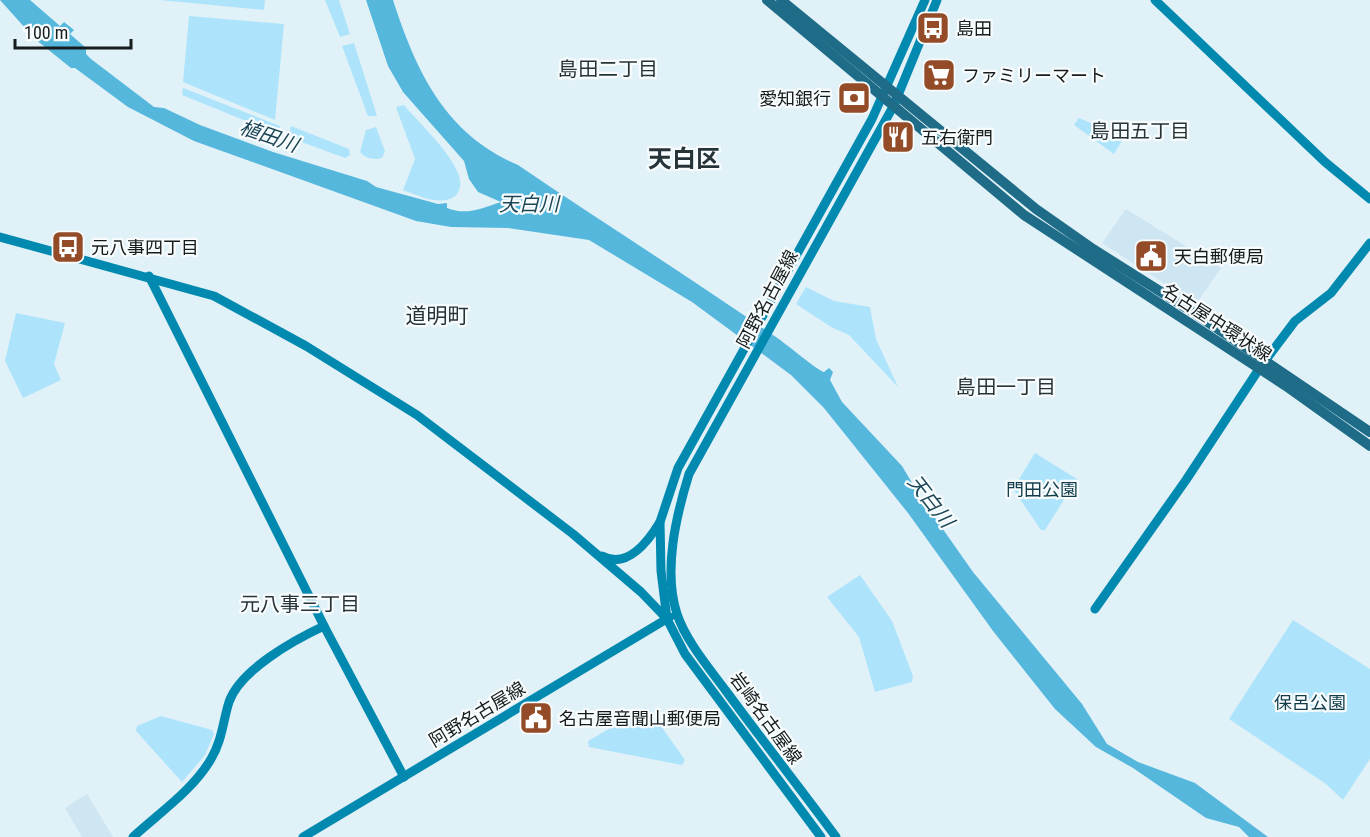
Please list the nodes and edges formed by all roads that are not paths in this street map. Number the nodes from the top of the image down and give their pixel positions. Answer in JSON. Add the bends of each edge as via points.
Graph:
{"nodes":[{"id":1,"x":767,"y":0,"type":"edge"},
{"id":2,"x":781,"y":0,"type":"edge"},
{"id":3,"x":925,"y":0,"type":"edge"},
{"id":4,"x":938,"y":0,"type":"edge"},
{"id":5,"x":1155,"y":0,"type":"edge"},
{"id":6,"x":887,"y":85,"type":"junction"},
{"id":7,"x":899,"y":94,"type":"junction"},
{"id":8,"x":883,"y":96,"type":"junction"},
{"id":9,"x":894,"y":105,"type":"junction"},
{"id":10,"x":1370,"y":200,"type":"edge"},
{"id":11,"x":0,"y":237,"type":"edge"},
{"id":12,"x":1370,"y":243,"type":"edge"},
{"id":13,"x":149,"y":276,"type":"junction"},
{"id":14,"x":1262,"y":365,"type":"junction"},
{"id":15,"x":1370,"y":432,"type":"edge"},
{"id":16,"x":1370,"y":446,"type":"edge"},
{"id":17,"x":660,"y":522,"type":"junction"},
{"id":18,"x":587,"y":547,"type":"junction"},
{"id":19,"x":642,"y":592,"type":"junction"},
{"id":20,"x":665,"y":606,"type":"junction"},
{"id":21,"x":1095,"y":609,"type":"dead end"},
{"id":22,"x":677,"y":613,"type":"junction"},
{"id":23,"x":667,"y":619,"type":"junction"},
{"id":24,"x":324,"y":626,"type":"junction"},
{"id":25,"x":404,"y":777,"type":"junction"},
{"id":26,"x":133,"y":837,"type":"edge"},
{"id":27,"x":303,"y":837,"type":"edge"},
{"id":28,"x":821,"y":837,"type":"edge"},
{"id":29,"x":836,"y":837,"type":"edge"}],
"edges":[{"from":1,"to":8,"type":"main road","name":"名古屋中環状線"},
{"from":2,"to":6,"type":"main road","name":"名古屋中環状線"},
{"from":3,"to":6,"type":"street","name":"阿野名古屋線"},
{"from":4,"to":7,"type":"street","name":"阿野名古屋線"},
{"from":5,"to":10,"type":"street"},
{"from":6,"to":7,"type":"main road","name":"名古屋中環状線"},
{"from":6,"to":8,"type":"street","name":"阿野名古屋線"},
{"from":7,"to":9,"type":"street","name":"阿野名古屋線"},
{"from":7,"to":14,"type":"main road","name":"名古屋中環状線","via":[[1036,208]]},
{"from":8,"to":9,"type":"main road","name":"名古屋中環状線"},
{"from":8,"to":17,"type":"street","name":"阿野名古屋線","via":[[678,468]]},
{"from":9,"to":14,"type":"main road","name":"名古屋中環状線","via":[[1024,215]]},
{"from":9,"to":22,"type":"street","name":"阿野名古屋線","via":[[689,474],[674,533]]},
{"from":11,"to":13,"type":"street"},
{"from":12,"to":14,"type":"street","via":[[1331,293],[1296,321]]},
{"from":13,"to":18,"type":"street","via":[[214,296],[306,346],[417,415]]},
{"from":13,"to":24,"type":"street"},
{"from":14,"to":15,"type":"main road","name":"名古屋中環状線"},
{"from":14,"to":16,"type":"main road","name":"名古屋中環状線"},
{"from":14,"to":21,"type":"street"},
{"from":17,"to":18,"type":"street","via":[[646,544],[631,556],[609,560]]},
{"from":17,"to":20,"type":"street","name":"阿野名古屋線"},
{"from":18,"to":19,"type":"street"},
{"from":19,"to":20,"type":"street"},
{"from":19,"to":23,"type":"street"},
{"from":20,"to":22,"type":"street"},
{"from":20,"to":23,"type":"street","name":"阿野名古屋線"},
{"from":22,"to":23,"type":"street","name":"阿野名古屋線"},
{"from":22,"to":29,"type":"street","name":"岩崎名古屋線","via":[[712,671]]},
{"from":23,"to":25,"type":"street","name":"阿野名古屋線"},
{"from":23,"to":28,"type":"street","name":"岩崎名古屋線","via":[[685,654]]},
{"from":24,"to":25,"type":"street"},
{"from":24,"to":26,"type":"street","via":[[244,677],[233,693],[218,745],[201,773]]},
{"from":25,"to":27,"type":"street","name":"阿野名古屋線"}]}
